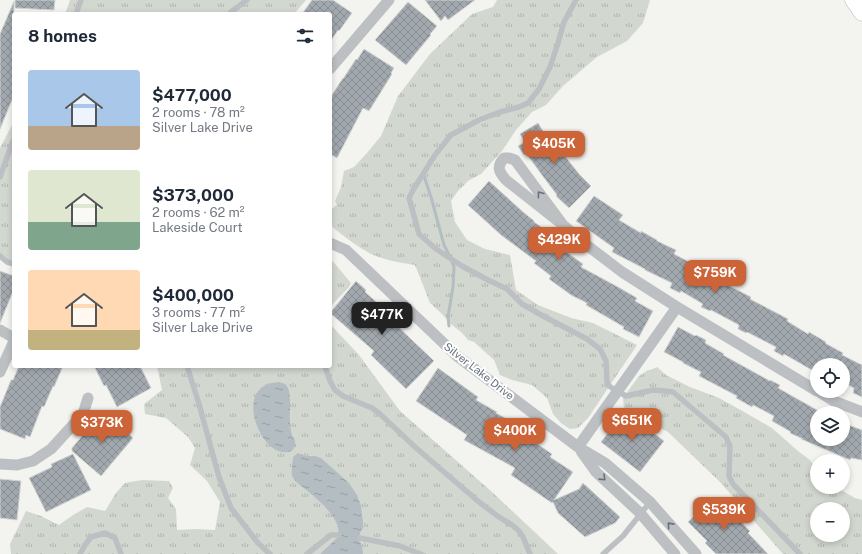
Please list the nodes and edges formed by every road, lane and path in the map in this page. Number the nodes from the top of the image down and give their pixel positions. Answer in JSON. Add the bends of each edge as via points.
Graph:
{"nodes":[{"id":1,"x":81,"y":0,"type":"edge"},
{"id":2,"x":247,"y":0,"type":"edge"},
{"id":3,"x":389,"y":0,"type":"edge"},
{"id":4,"x":576,"y":0,"type":"edge"},
{"id":5,"x":853,"y":0,"type":"edge"},
{"id":6,"x":77,"y":12,"type":"edge"},
{"id":7,"x":232,"y":12,"type":"edge"},
{"id":8,"x":862,"y":12,"type":"edge"},
{"id":9,"x":332,"y":67,"type":"edge"},
{"id":10,"x":12,"y":143,"type":"edge"},
{"id":11,"x":0,"y":177,"type":"edge"},
{"id":12,"x":564,"y":225,"type":"junction"},
{"id":13,"x":332,"y":244,"type":"edge"},
{"id":14,"x":0,"y":256,"type":"edge"},
{"id":15,"x":12,"y":263,"type":"edge"},
{"id":16,"x":677,"y":307,"type":"junction"},
{"id":17,"x":0,"y":330,"type":"edge"},
{"id":18,"x":12,"y":338,"type":"edge"},
{"id":19,"x":12,"y":344,"type":"edge"},
{"id":20,"x":188,"y":368,"type":"edge"},
{"id":21,"x":326,"y":368,"type":"edge"},
{"id":22,"x":0,"y":372,"type":"edge"},
{"id":23,"x":810,"y":387,"type":"edge"},
{"id":24,"x":618,"y":391,"type":"junction"},
{"id":25,"x":88,"y":398,"type":"dead end"},
{"id":26,"x":829,"y":398,"type":"edge"},
{"id":27,"x":862,"y":412,"type":"edge"},
{"id":28,"x":578,"y":447,"type":"junction"},
{"id":29,"x":0,"y":464,"type":"edge"},
{"id":30,"x":650,"y":502,"type":"junction"},
{"id":31,"x":640,"y":514,"type":"junction"},
{"id":32,"x":339,"y":535,"type":"dead end"},
{"id":33,"x":360,"y":538,"type":"dead end"},
{"id":34,"x":80,"y":554,"type":"edge"},
{"id":35,"x":121,"y":554,"type":"edge"},
{"id":36,"x":270,"y":554,"type":"edge"},
{"id":37,"x":307,"y":554,"type":"edge"},
{"id":38,"x":421,"y":554,"type":"edge"},
{"id":39,"x":530,"y":554,"type":"edge"},
{"id":40,"x":603,"y":554,"type":"edge"},
{"id":41,"x":675,"y":554,"type":"edge"},
{"id":42,"x":696,"y":554,"type":"edge"},
{"id":43,"x":800,"y":554,"type":"edge"}],
"edges":[{"from":1,"to":6,"type":"lane"},
{"from":2,"to":7,"type":"lane"},
{"from":3,"to":9,"type":"street"},
{"from":4,"to":24,"type":"lane","via":[[564,22],[550,67],[539,89],[528,103],[479,120],[451,135],[435,155],[409,198],[419,234],[462,266],[507,289],[522,304],[587,339],[600,349],[606,361],[609,386]]},
{"from":5,"to":8,"type":"main road"},
{"from":10,"to":11,"type":"lane"},
{"from":12,"to":12,"type":"street","one_way":true,"via":[[515,160],[504,158],[500,162],[500,174]]},
{"from":12,"to":16,"type":"street","via":[[622,272]]},
{"from":13,"to":28,"type":"street","name":"Silver Lake Drive","via":[[346,250],[457,356]]},
{"from":14,"to":15,"type":"lane"},
{"from":16,"to":23,"type":"street"},
{"from":16,"to":24,"type":"street"},
{"from":17,"to":18,"type":"street"},
{"from":19,"to":22,"type":"street"},
{"from":20,"to":36,"type":"lane","via":[[219,477],[231,508],[258,543]]},
{"from":21,"to":39,"type":"lane","via":[[335,390],[380,414],[479,502],[512,525],[523,537]]},
{"from":24,"to":28,"type":"street"},
{"from":24,"to":43,"type":"lane","via":[[626,396],[653,390],[672,392],[726,437],[730,446],[729,476],[733,484]]},
{"from":25,"to":29,"type":"street","via":[[83,414],[51,449],[34,461],[17,465]]},
{"from":26,"to":27,"type":"street"},
{"from":28,"to":30,"type":"street","name":"Silver Lake Drive","via":[[605,463]]},
{"from":28,"to":31,"type":"street","name":"Silver Lake Drive","one_way":true,"via":[[596,472]]},
{"from":30,"to":31,"type":"lane"},
{"from":42,"to":30,"type":"street","name":"Silver Lake Drive","one_way":true},
{"from":31,"to":40,"type":"lane","via":[[623,536]]},
{"from":31,"to":41,"type":"street","name":"Silver Lake Drive"},
{"from":32,"to":37,"type":"lane","via":[[331,535]]},
{"from":33,"to":38,"type":"lane","via":[[400,546]]},
{"from":34,"to":35,"type":"lane","via":[[91,537],[105,533],[115,538]]}]}
